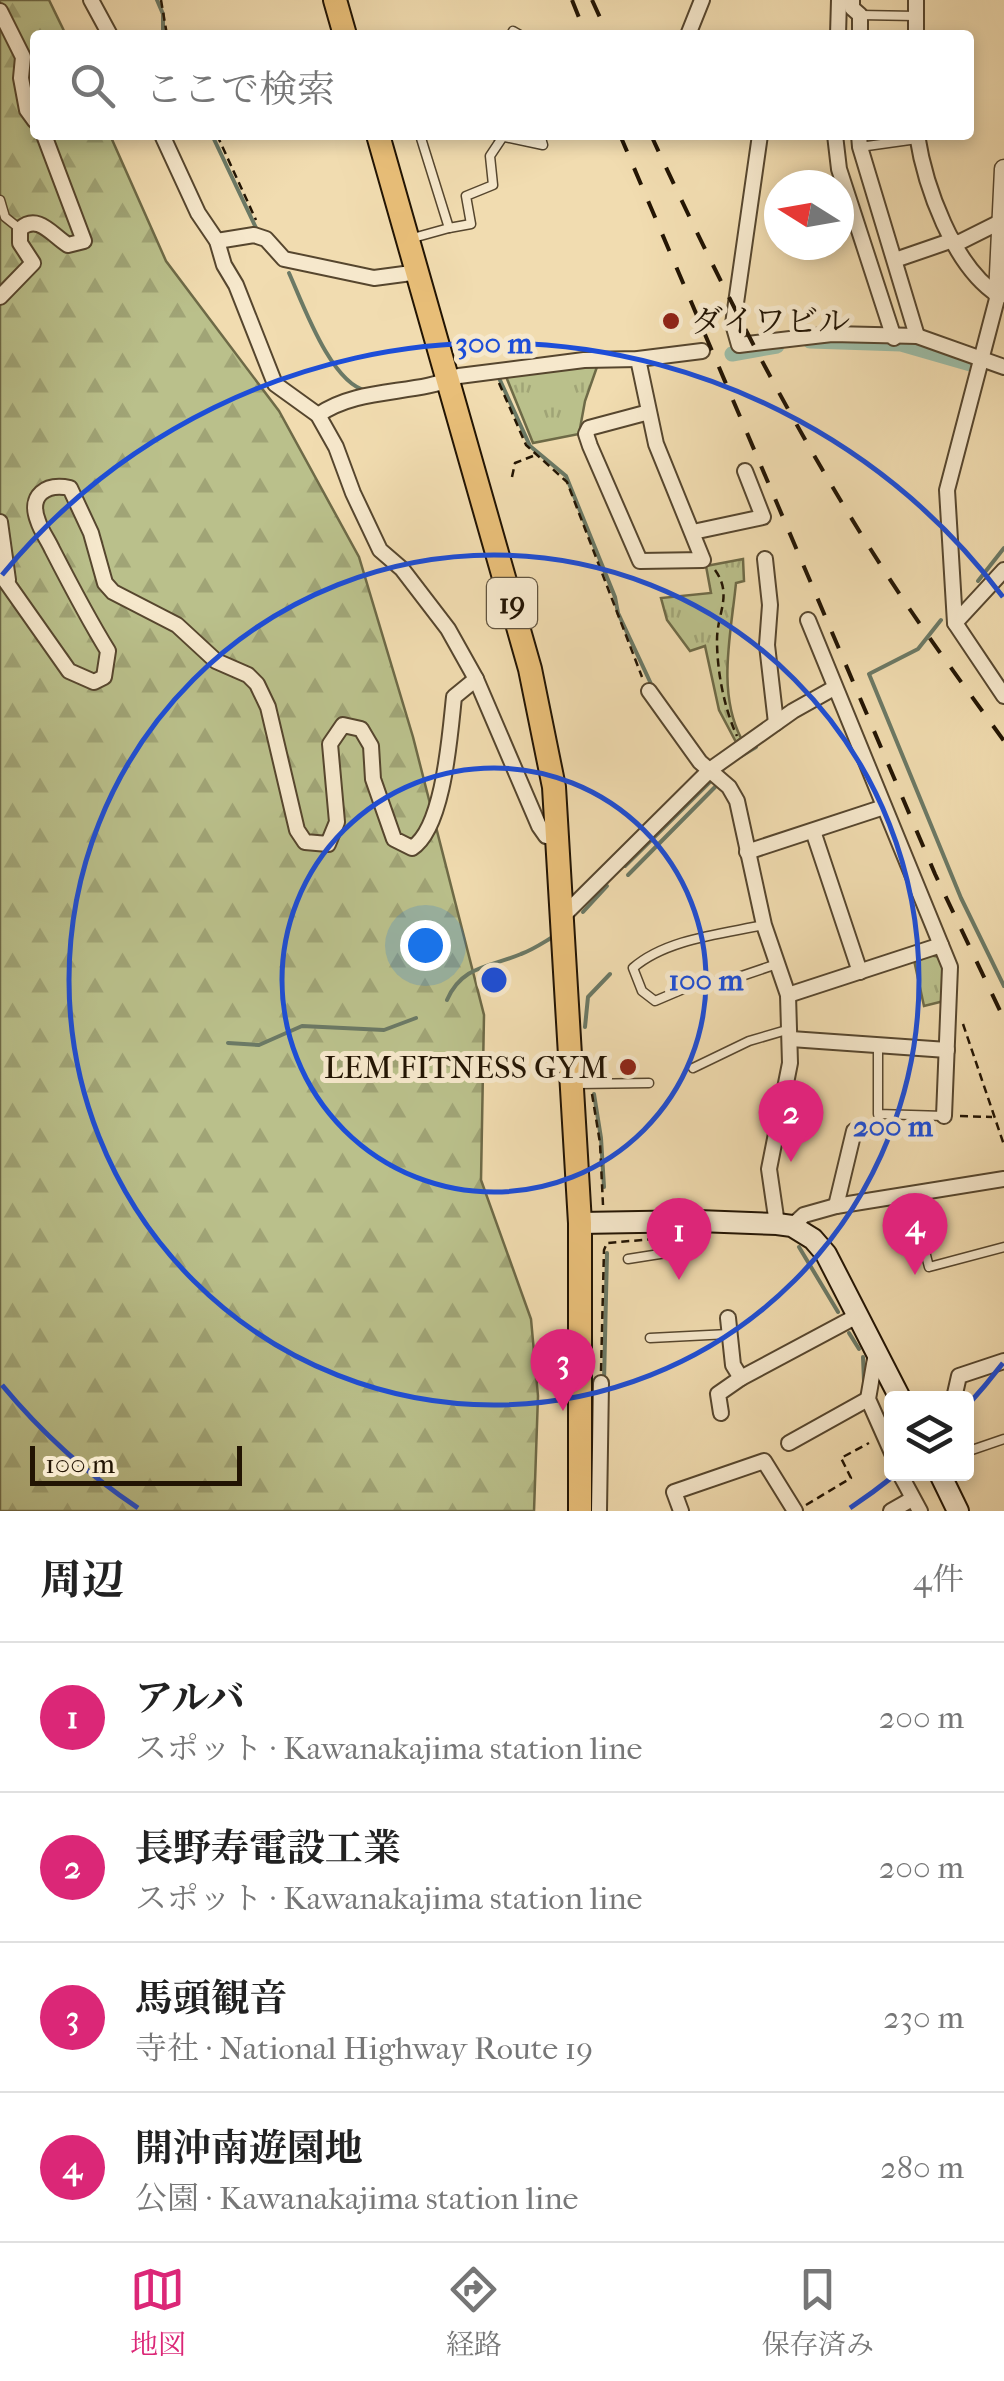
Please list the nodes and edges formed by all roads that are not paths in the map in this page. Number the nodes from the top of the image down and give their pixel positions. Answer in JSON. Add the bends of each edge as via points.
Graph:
{"nodes":[{"id":1,"x":92,"y":0,"type":"edge"},
{"id":2,"x":335,"y":0,"type":"edge"},
{"id":3,"x":702,"y":0,"type":"edge"},
{"id":4,"x":839,"y":0,"type":"edge"},
{"id":5,"x":852,"y":0,"type":"edge"},
{"id":6,"x":916,"y":8,"type":"edge"},
{"id":7,"x":0,"y":11,"type":"edge"},
{"id":8,"x":860,"y":15,"type":"junction"},
{"id":9,"x":107,"y":30,"type":"edge"},
{"id":10,"x":344,"y":30,"type":"edge"},
{"id":11,"x":690,"y":30,"type":"edge"},
{"id":12,"x":838,"y":30,"type":"edge"},
{"id":13,"x":860,"y":30,"type":"edge"},
{"id":14,"x":30,"y":113,"type":"edge"},
{"id":15,"x":46,"y":140,"type":"edge"},
{"id":16,"x":164,"y":140,"type":"edge"},
{"id":17,"x":379,"y":140,"type":"edge"},
{"id":18,"x":422,"y":140,"type":"edge"},
{"id":19,"x":499,"y":140,"type":"edge"},
{"id":20,"x":520,"y":140,"type":"edge"},
{"id":21,"x":542,"y":140,"type":"edge"},
{"id":22,"x":759,"y":140,"type":"edge"},
{"id":23,"x":836,"y":140,"type":"edge"},
{"id":24,"x":918,"y":140,"type":"edge"},
{"id":25,"x":859,"y":141,"type":"edge"},
{"id":26,"x":1004,"y":169,"type":"edge"},
{"id":27,"x":1003,"y":197,"type":"edge"},
{"id":28,"x":0,"y":200,"type":"edge"},
{"id":29,"x":2,"y":218,"type":"edge"},
{"id":30,"x":1002,"y":221,"type":"junction"},
{"id":31,"x":449,"y":228,"type":"junction"},
{"id":32,"x":20,"y":229,"type":"junction"},
{"id":33,"x":409,"y":239,"type":"junction"},
{"id":34,"x":218,"y":241,"type":"junction"},
{"id":35,"x":954,"y":242,"type":"junction"},
{"id":36,"x":895,"y":260,"type":"junction"},
{"id":37,"x":419,"y":272,"type":"junction"},
{"id":38,"x":1000,"y":283,"type":"edge"},
{"id":39,"x":0,"y":297,"type":"edge"},
{"id":40,"x":918,"y":336,"type":"junction"},
{"id":41,"x":894,"y":338,"type":"junction"},
{"id":42,"x":702,"y":351,"type":"dead end"},
{"id":43,"x":638,"y":358,"type":"junction"},
{"id":44,"x":983,"y":360,"type":"junction"},
{"id":45,"x":1004,"y":367,"type":"edge"},
{"id":46,"x":450,"y":380,"type":"junction"},
{"id":47,"x":649,"y":412,"type":"junction"},
{"id":48,"x":318,"y":415,"type":"junction"},
{"id":49,"x":745,"y":471,"type":"dead end"},
{"id":50,"x":0,"y":522,"type":"edge"},
{"id":51,"x":693,"y":532,"type":"junction"},
{"id":52,"x":765,"y":559,"type":"dead end"},
{"id":53,"x":1004,"y":570,"type":"edge"},
{"id":54,"x":0,"y":573,"type":"edge"},
{"id":55,"x":9,"y":586,"type":"junction"},
{"id":56,"x":808,"y":620,"type":"dead end"},
{"id":57,"x":955,"y":623,"type":"junction"},
{"id":58,"x":476,"y":679,"type":"junction"},
{"id":59,"x":834,"y":688,"type":"junction"},
{"id":60,"x":649,"y":691,"type":"road end"},
{"id":61,"x":1004,"y":696,"type":"edge"},
{"id":62,"x":776,"y":722,"type":"junction"},
{"id":63,"x":715,"y":773,"type":"junction"},
{"id":64,"x":884,"y":807,"type":"junction"},
{"id":65,"x":812,"y":831,"type":"junction"},
{"id":66,"x":560,"y":837,"type":"junction"},
{"id":67,"x":747,"y":852,"type":"junction"},
{"id":68,"x":564,"y":915,"type":"junction"},
{"id":69,"x":764,"y":924,"type":"junction"},
{"id":70,"x":941,"y":945,"type":"junction"},
{"id":71,"x":777,"y":964,"type":"junction"},
{"id":72,"x":860,"y":972,"type":"junction"},
{"id":73,"x":788,"y":995,"type":"junction"},
{"id":74,"x":790,"y":1034,"type":"junction"},
{"id":75,"x":878,"y":1045,"type":"junction"},
{"id":76,"x":946,"y":1050,"type":"junction"},
{"id":77,"x":694,"y":1068,"type":"dead end"},
{"id":78,"x":649,"y":1082,"type":"dead end"},
{"id":79,"x":582,"y":1086,"type":"junction"},
{"id":80,"x":948,"y":1116,"type":"joint"},
{"id":81,"x":854,"y":1131,"type":"dead end"},
{"id":82,"x":1004,"y":1178,"type":"edge"},
{"id":83,"x":911,"y":1196,"type":"junction"},
{"id":84,"x":836,"y":1206,"type":"junction"},
{"id":85,"x":698,"y":1221,"type":"junction"},
{"id":86,"x":580,"y":1223,"type":"junction"},
{"id":87,"x":784,"y":1225,"type":"junction"},
{"id":88,"x":1004,"y":1247,"type":"edge"},
{"id":89,"x":628,"y":1259,"type":"dead end"},
{"id":90,"x":857,"y":1316,"type":"junction"},
{"id":91,"x":729,"y":1326,"type":"joint"},
{"id":92,"x":650,"y":1338,"type":"dead end"},
{"id":93,"x":876,"y":1352,"type":"junction"},
{"id":94,"x":1004,"y":1360,"type":"edge"},
{"id":95,"x":741,"y":1378,"type":"junction"},
{"id":96,"x":601,"y":1383,"type":"road end"},
{"id":97,"x":896,"y":1391,"type":"edge"},
{"id":98,"x":955,"y":1391,"type":"edge"},
{"id":99,"x":868,"y":1399,"type":"junction"},
{"id":100,"x":721,"y":1414,"type":"dead end"},
{"id":101,"x":884,"y":1436,"type":"edge"},
{"id":102,"x":1004,"y":1440,"type":"edge"},
{"id":103,"x":788,"y":1442,"type":"dead end"},
{"id":104,"x":974,"y":1449,"type":"edge"},
{"id":105,"x":904,"y":1481,"type":"edge"},
{"id":106,"x":943,"y":1481,"type":"edge"},
{"id":107,"x":916,"y":1505,"type":"edge"},
{"id":108,"x":580,"y":1511,"type":"edge"},
{"id":109,"x":599,"y":1511,"type":"edge"},
{"id":110,"x":682,"y":1511,"type":"edge"},
{"id":111,"x":796,"y":1511,"type":"edge"},
{"id":112,"x":891,"y":1511,"type":"edge"},
{"id":113,"x":958,"y":1511,"type":"edge"}],
"edges":[{"from":1,"to":9,"type":"street"},
{"from":2,"to":10,"type":"highway"},
{"from":3,"to":11,"type":"street"},
{"from":4,"to":12,"type":"street"},
{"from":5,"to":8,"type":"street"},
{"from":6,"to":8,"type":"lane"},
{"from":7,"to":14,"type":"street","via":[[23,57]]},
{"from":8,"to":13,"type":"street"},
{"from":15,"to":32,"type":"street","via":[[84,241],[68,245],[38,222]]},
{"from":16,"to":34,"type":"street"},
{"from":17,"to":33,"type":"highway","number":"19"},
{"from":18,"to":31,"type":"lane"},
{"from":19,"to":31,"type":"lane","via":[[490,156],[494,185],[466,196],[471,224]]},
{"from":20,"to":21,"type":"lane","via":[[543,145]]},
{"from":22,"to":41,"type":"street","via":[[733,324],[739,344],[832,334]]},
{"from":23,"to":41,"type":"street"},
{"from":24,"to":35,"type":"street"},
{"from":25,"to":36,"type":"street"},
{"from":26,"to":27,"type":"street"},
{"from":27,"to":30,"type":"street"},
{"from":28,"to":29,"type":"lane"},
{"from":29,"to":32,"type":"lane"},
{"from":30,"to":35,"type":"street"},
{"from":30,"to":38,"type":"street"},
{"from":31,"to":33,"type":"lane"},
{"from":32,"to":39,"type":"street","via":[[34,263]]},
{"from":33,"to":37,"type":"highway","number":"19"},
{"from":34,"to":37,"type":"street","via":[[254,234],[284,259],[374,278]]},
{"from":34,"to":48,"type":"street","via":[[275,384]]},
{"from":35,"to":36,"type":"street"},
{"from":35,"to":38,"type":"street","via":[[980,284]]},
{"from":36,"to":40,"type":"street"},
{"from":37,"to":46,"type":"highway","number":"19"},
{"from":38,"to":44,"type":"street"},
{"from":40,"to":41,"type":"street"},
{"from":40,"to":44,"type":"street"},
{"from":42,"to":43,"type":"street"},
{"from":43,"to":46,"type":"street"},
{"from":43,"to":47,"type":"street"},
{"from":44,"to":45,"type":"street"},
{"from":44,"to":57,"type":"street","via":[[947,490]]},
{"from":46,"to":48,"type":"street","via":[[359,396]]},
{"from":46,"to":66,"type":"highway","number":"19","via":[[530,669]]},
{"from":47,"to":51,"type":"street","via":[[664,470]]},
{"from":47,"to":51,"type":"street","via":[[589,428],[590,446],[640,561],[704,560]]},
{"from":48,"to":58,"type":"street","via":[[380,550],[430,604]]},
{"from":49,"to":51,"type":"street","via":[[763,517]]},
{"from":50,"to":55,"type":"street"},
{"from":52,"to":62,"type":"street"},
{"from":53,"to":57,"type":"street"},
{"from":54,"to":55,"type":"street"},
{"from":55,"to":58,"type":"street","via":[[69,671],[94,682],[104,676],[108,651],[36,519],[44,489],[70,488],[105,583],[257,684],[305,842],[328,844],[336,822],[330,744],[343,725],[360,729],[370,746],[373,778],[394,839],[412,848],[421,842],[436,805],[454,697]]},
{"from":56,"to":59,"type":"street"},
{"from":57,"to":61,"type":"street"},
{"from":58,"to":66,"type":"street","via":[[539,826],[546,836]]},
{"from":59,"to":62,"type":"street"},
{"from":59,"to":64,"type":"street"},
{"from":60,"to":63,"type":"street"},
{"from":62,"to":63,"type":"street"},
{"from":63,"to":67,"type":"street","via":[[736,800]]},
{"from":63,"to":68,"type":"street"},
{"from":64,"to":65,"type":"street"},
{"from":64,"to":70,"type":"street"},
{"from":65,"to":67,"type":"street"},
{"from":65,"to":72,"type":"street"},
{"from":66,"to":68,"type":"highway","number":"19"},
{"from":67,"to":69,"type":"street"},
{"from":68,"to":79,"type":"highway","number":"19"},
{"from":69,"to":71,"type":"street"},
{"from":69,"to":71,"type":"lane","via":[[686,942],[633,968],[655,1002],[702,980],[722,983]]},
{"from":70,"to":72,"type":"street"},
{"from":70,"to":76,"type":"street","via":[[950,967]]},
{"from":71,"to":73,"type":"street"},
{"from":72,"to":73,"type":"street"},
{"from":73,"to":74,"type":"street"},
{"from":74,"to":75,"type":"street"},
{"from":74,"to":77,"type":"lane","via":[[749,1041]]},
{"from":74,"to":87,"type":"street","via":[[769,1169]]},
{"from":75,"to":76,"type":"street"},
{"from":75,"to":80,"type":"lane","via":[[878,1114]]},
{"from":76,"to":80,"type":"street"},
{"from":78,"to":79,"type":"lane"},
{"from":79,"to":86,"type":"highway","number":"19"},
{"from":81,"to":84,"type":"street"},
{"from":82,"to":83,"type":"street"},
{"from":83,"to":84,"type":"street"},
{"from":83,"to":88,"type":"lane","via":[[928,1267]]},
{"from":84,"to":87,"type":"street"},
{"from":85,"to":86,"type":"main road"},
{"from":85,"to":87,"type":"main road"},
{"from":85,"to":89,"type":"lane","via":[[698,1248]]},
{"from":86,"to":108,"type":"highway","number":"19"},
{"from":87,"to":90,"type":"main road","via":[[826,1254]]},
{"from":90,"to":93,"type":"main road"},
{"from":90,"to":95,"type":"street"},
{"from":91,"to":92,"type":"lane"},
{"from":91,"to":95,"type":"street"},
{"from":93,"to":97,"type":"main road"},
{"from":93,"to":99,"type":"street"},
{"from":94,"to":98,"type":"street","via":[[958,1376]]},
{"from":95,"to":100,"type":"street","via":[[718,1394]]},
{"from":96,"to":109,"type":"street"},
{"from":99,"to":101,"type":"street"},
{"from":99,"to":103,"type":"street","via":[[800,1427]]},
{"from":102,"to":104,"type":"lane"},
{"from":105,"to":107,"type":"street"},
{"from":106,"to":113,"type":"main road"},
{"from":107,"to":112,"type":"street"},
{"from":110,"to":111,"type":"street","via":[[674,1492],[764,1460]]}]}
